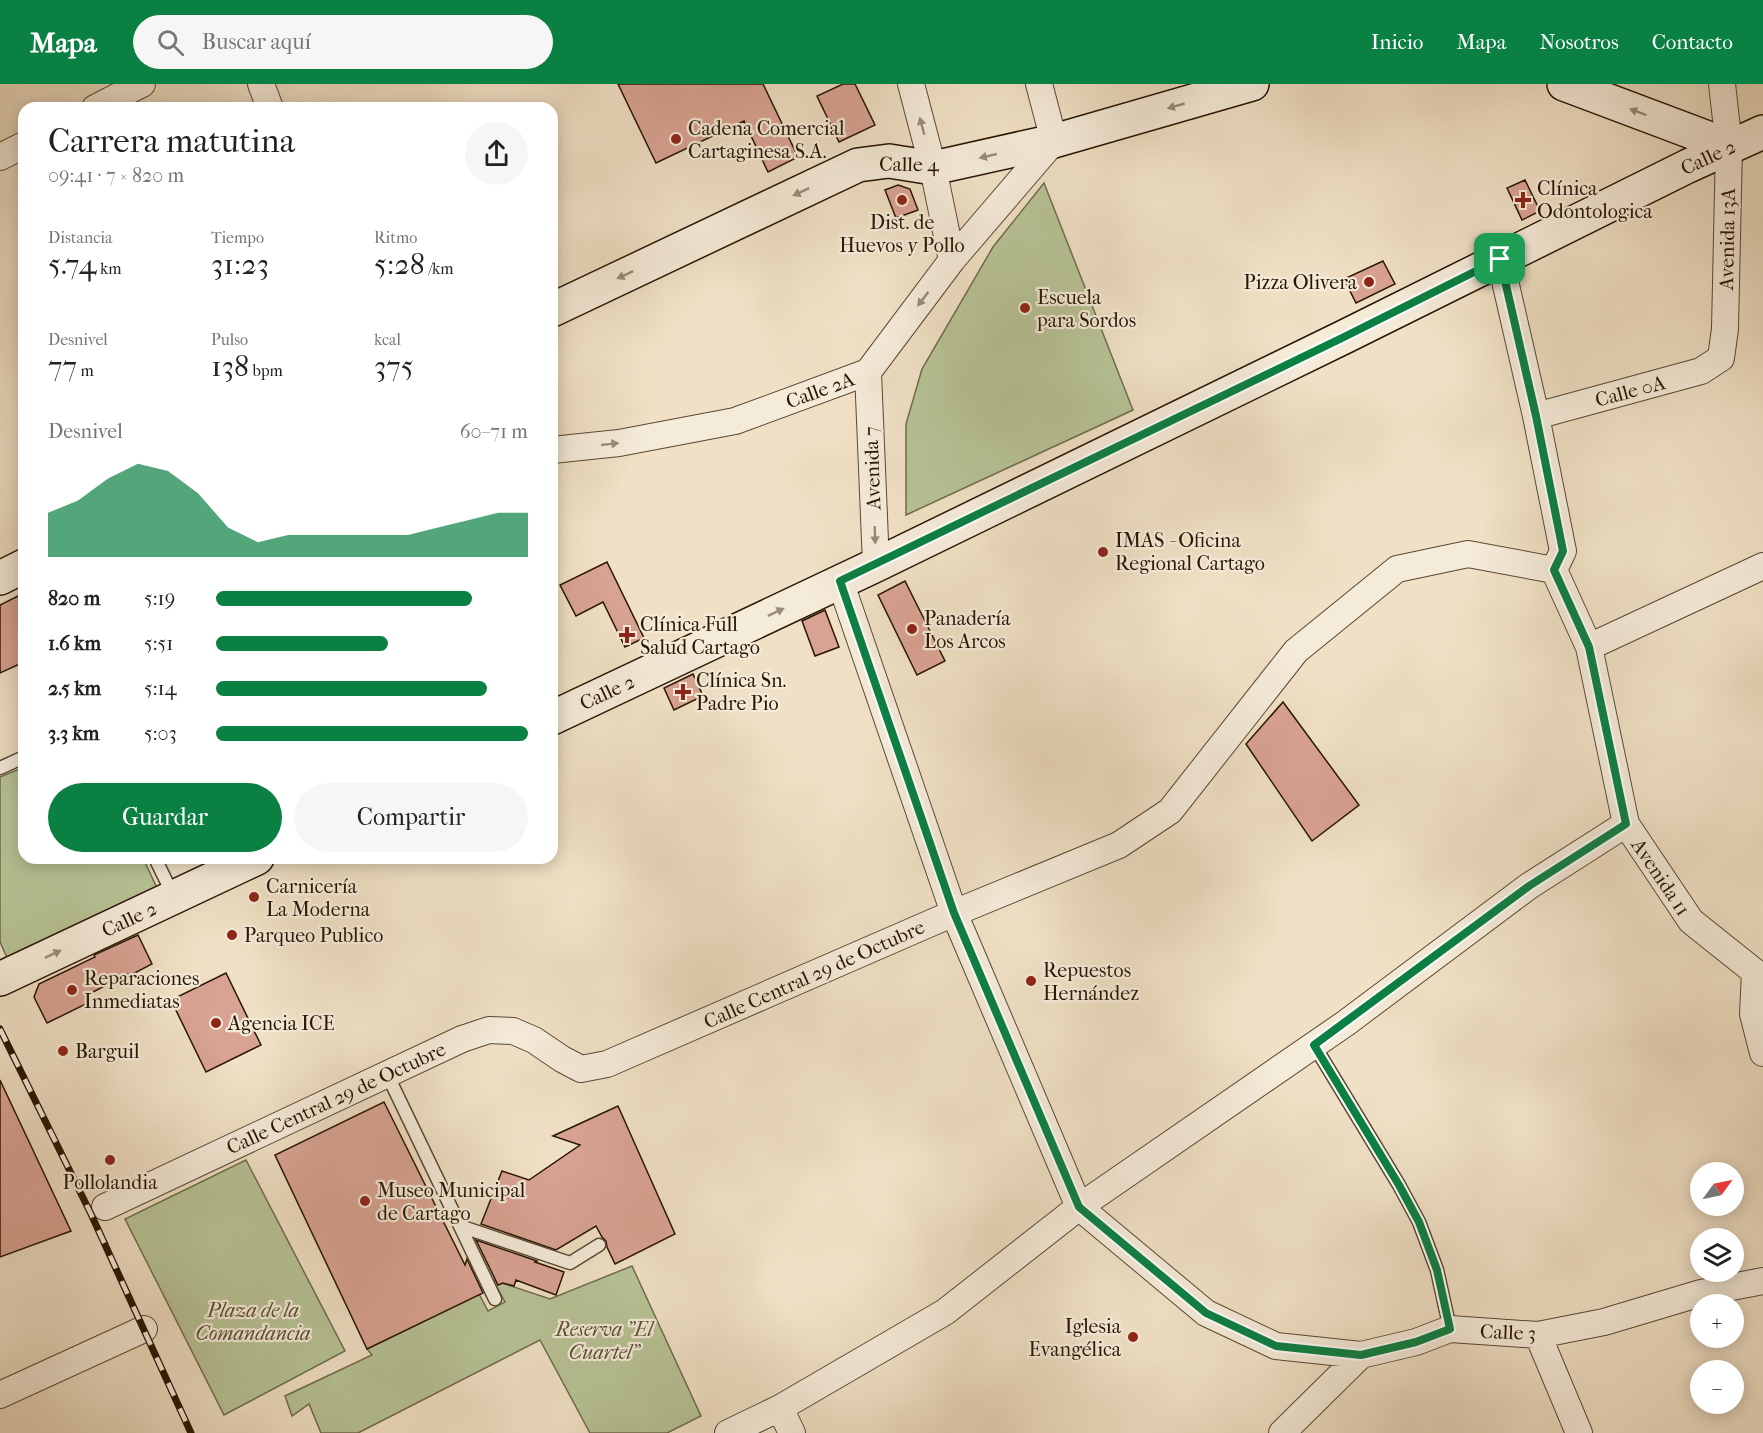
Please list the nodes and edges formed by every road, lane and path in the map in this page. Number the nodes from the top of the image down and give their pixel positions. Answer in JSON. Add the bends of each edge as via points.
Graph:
{"nodes":[{"id":1,"x":142,"y":84,"type":"edge"},
{"id":2,"x":261,"y":84,"type":"edge"},
{"id":3,"x":910,"y":84,"type":"edge"},
{"id":4,"x":1039,"y":84,"type":"edge"},
{"id":5,"x":1252,"y":84,"type":"edge"},
{"id":6,"x":1564,"y":84,"type":"edge"},
{"id":7,"x":1722,"y":84,"type":"edge"},
{"id":8,"x":107,"y":102,"type":"edge"},
{"id":9,"x":268,"y":102,"type":"edge"},
{"id":10,"x":1763,"y":132,"type":"edge"},
{"id":11,"x":1693,"y":133,"type":"junction"},
{"id":12,"x":1054,"y":141,"type":"junction"},
{"id":13,"x":1729,"y":146,"type":"junction"},
{"id":14,"x":18,"y":148,"type":"edge"},
{"id":15,"x":0,"y":157,"type":"edge"},
{"id":16,"x":1688,"y":166,"type":"junction"},
{"id":17,"x":933,"y":168,"type":"junction"},
{"id":18,"x":1500,"y":259,"type":"junction"},
{"id":19,"x":952,"y":260,"type":"junction"},
{"id":20,"x":558,"y":307,"type":"edge"},
{"id":21,"x":1720,"y":358,"type":"joint"},
{"id":22,"x":868,"y":372,"type":"junction"},
{"id":23,"x":1536,"y":416,"type":"junction"},
{"id":24,"x":558,"y":449,"type":"edge"},
{"id":25,"x":876,"y":565,"type":"junction"},
{"id":26,"x":1763,"y":566,"type":"edge"},
{"id":27,"x":18,"y":569,"type":"edge"},
{"id":28,"x":1554,"y":570,"type":"junction"},
{"id":29,"x":0,"y":578,"type":"edge"},
{"id":30,"x":840,"y":581,"type":"junction"},
{"id":31,"x":1589,"y":647,"type":"junction"},
{"id":32,"x":558,"y":715,"type":"edge"},
{"id":33,"x":18,"y":760,"type":"edge"},
{"id":34,"x":0,"y":768,"type":"edge"},
{"id":35,"x":1626,"y":824,"type":"junction"},
{"id":36,"x":158,"y":864,"type":"edge"},
{"id":37,"x":244,"y":864,"type":"edge"},
{"id":38,"x":174,"y":897,"type":"junction"},
{"id":39,"x":954,"y":913,"type":"junction"},
{"id":40,"x":1759,"y":970,"type":"edge"},
{"id":41,"x":0,"y":979,"type":"edge"},
{"id":42,"x":1314,"y":1045,"type":"junction"},
{"id":43,"x":1763,"y":1053,"type":"edge"},
{"id":44,"x":387,"y":1074,"type":"junction"},
{"id":45,"x":105,"y":1207,"type":"dead end"},
{"id":46,"x":1079,"y":1207,"type":"junction"},
{"id":47,"x":460,"y":1226,"type":"junction"},
{"id":48,"x":599,"y":1245,"type":"dead end"},
{"id":49,"x":1763,"y":1281,"type":"edge"},
{"id":50,"x":495,"y":1299,"type":"dead end"},
{"id":51,"x":144,"y":1329,"type":"dead end"},
{"id":52,"x":1450,"y":1329,"type":"junction"},
{"id":53,"x":1538,"y":1335,"type":"junction"},
{"id":54,"x":1361,"y":1355,"type":"junction"},
{"id":55,"x":0,"y":1395,"type":"edge"},
{"id":56,"x":780,"y":1408,"type":"junction"},
{"id":57,"x":728,"y":1433,"type":"edge"},
{"id":58,"x":792,"y":1433,"type":"edge"},
{"id":59,"x":1281,"y":1433,"type":"edge"},
{"id":60,"x":1579,"y":1433,"type":"edge"}],
"edges":[{"from":1,"to":8,"type":"street"},
{"from":2,"to":9,"type":"street"},
{"from":17,"to":3,"type":"street","one_way":true},
{"from":4,"to":12,"type":"street"},
{"from":5,"to":12,"type":"street","name":"Calle 4","one_way":true},
{"from":11,"to":6,"type":"street","one_way":true},
{"from":7,"to":13,"type":"street","name":"Avenida 13A"},
{"from":10,"to":13,"type":"street","name":"Calle 2"},
{"from":11,"to":13,"type":"street"},
{"from":11,"to":16,"type":"street","via":[[1698,154]]},
{"from":12,"to":17,"type":"street","name":"Calle 4","one_way":true},
{"from":12,"to":19,"type":"street","name":"Calle 2A"},
{"from":13,"to":16,"type":"street","name":"Calle 2"},
{"from":13,"to":21,"type":"street","name":"Avenida 13A","via":[[1725,329]]},
{"from":14,"to":15,"type":"street"},
{"from":16,"to":18,"type":"street","name":"Calle 2"},
{"from":17,"to":19,"type":"street"},
{"from":17,"to":20,"type":"street","name":"Calle 4","one_way":true,"via":[[889,161],[858,165]]},
{"from":18,"to":23,"type":"street"},
{"from":18,"to":25,"type":"street","name":"Calle 2"},
{"from":19,"to":22,"type":"street","name":"Calle 2A","one_way":true},
{"from":21,"to":23,"type":"street","name":"Calle 0A","via":[[1701,371]]},
{"from":24,"to":22,"type":"street","name":"Calle 2A","one_way":true,"via":[[619,443],[735,421]]},
{"from":22,"to":25,"type":"street","name":"Avenida 7","one_way":true},
{"from":23,"to":28,"type":"street","via":[[1563,551]]},
{"from":25,"to":30,"type":"street","name":"Calle 2"},
{"from":26,"to":31,"type":"street"},
{"from":27,"to":29,"type":"street"},
{"from":28,"to":31,"type":"street","name":"Avenida 11"},
{"from":28,"to":39,"type":"street","name":"Calle Central 29 de Octubre","via":[[1468,554],[1397,569],[1296,651],[1170,811],[1119,845]]},
{"from":32,"to":30,"type":"street","name":"Calle 2","one_way":true},
{"from":30,"to":39,"type":"street"},
{"from":31,"to":35,"type":"street","name":"Avenida 11"},
{"from":33,"to":34,"type":"lane"},
{"from":35,"to":40,"type":"street","name":"Avenida 11","via":[[1691,921]]},
{"from":35,"to":42,"type":"street","via":[[1529,886]]},
{"from":36,"to":38,"type":"lane"},
{"from":37,"to":38,"type":"street","name":"Calle 2"},
{"from":41,"to":38,"type":"street","name":"Calle 2","one_way":true},
{"from":39,"to":44,"type":"street","name":"Calle Central 29 de Octubre","via":[[607,1064],[581,1069],[513,1031],[489,1030]]},
{"from":39,"to":46,"type":"street"},
{"from":40,"to":43,"type":"street","name":"Avenida 11","via":[[1753,1014]]},
{"from":42,"to":46,"type":"street"},
{"from":42,"to":52,"type":"lane","via":[[1419,1222],[1437,1270]]},
{"from":44,"to":45,"type":"street","name":"Calle Central 29 de Octubre"},
{"from":44,"to":47,"type":"lane"},
{"from":46,"to":54,"type":"street","via":[[1206,1313],[1276,1346]]},
{"from":46,"to":56,"type":"street","via":[[945,1312]]},
{"from":47,"to":48,"type":"lane","via":[[570,1263]]},
{"from":47,"to":50,"type":"lane"},
{"from":49,"to":53,"type":"street","name":"Calle 3"},
{"from":51,"to":55,"type":"street"},
{"from":52,"to":53,"type":"street","name":"Calle 3"},
{"from":52,"to":54,"type":"street","name":"Calle 3"},
{"from":53,"to":60,"type":"street"},
{"from":54,"to":59,"type":"street"},
{"from":56,"to":57,"type":"street"},
{"from":56,"to":58,"type":"street"}]}
